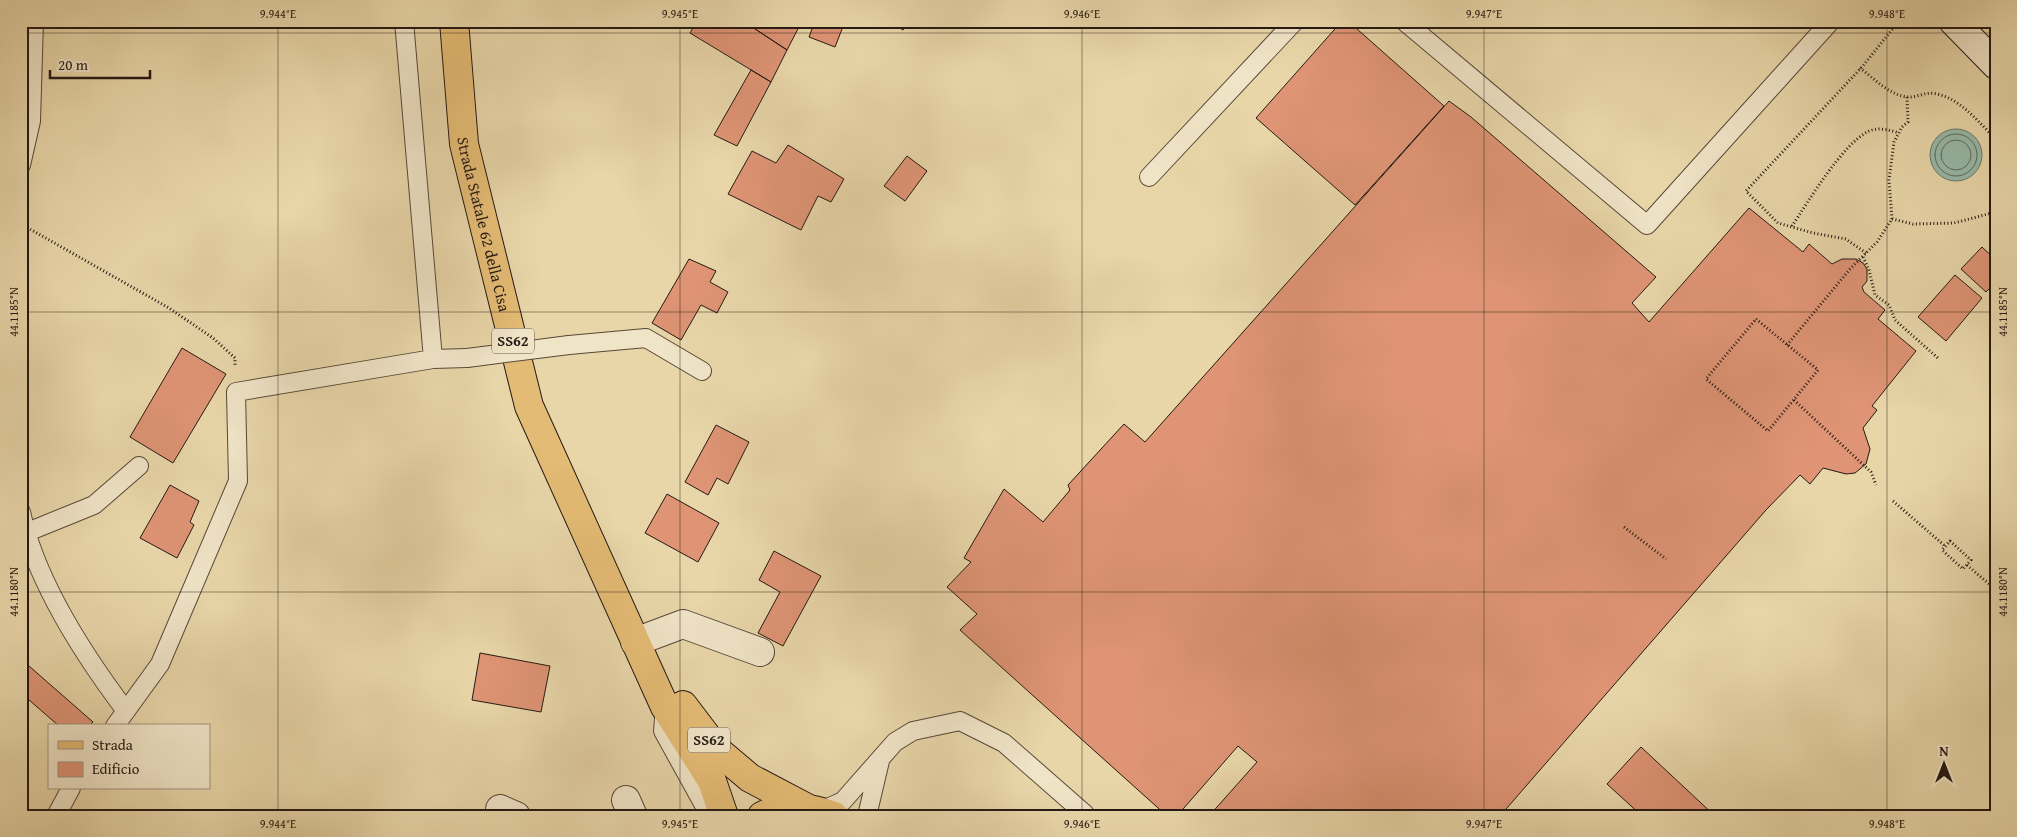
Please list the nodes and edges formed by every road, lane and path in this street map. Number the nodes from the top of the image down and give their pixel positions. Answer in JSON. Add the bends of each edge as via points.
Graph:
{"nodes":[{"id":1,"x":34,"y":21,"type":"edge"},
{"id":2,"x":404,"y":21,"type":"edge"},
{"id":3,"x":454,"y":21,"type":"edge"},
{"id":4,"x":1295,"y":21,"type":"edge"},
{"id":5,"x":1404,"y":21,"type":"edge"},
{"id":6,"x":1830,"y":21,"type":"edge"},
{"id":7,"x":1900,"y":21,"type":"edge"},
{"id":8,"x":1953,"y":21,"type":"edge"},
{"id":9,"x":1971,"y":21,"type":"edge"},
{"id":10,"x":1996,"y":40,"type":"edge"},
{"id":11,"x":1996,"y":65,"type":"edge"},
{"id":12,"x":1860,"y":68,"type":"junction"},
{"id":13,"x":1907,"y":97,"type":"junction"},
{"id":14,"x":1899,"y":133,"type":"junction"},
{"id":15,"x":1996,"y":139,"type":"edge"},
{"id":16,"x":21,"y":165,"type":"edge"},
{"id":17,"x":1149,"y":177,"type":"dead end"},
{"id":18,"x":1996,"y":212,"type":"edge"},
{"id":19,"x":1892,"y":219,"type":"junction"},
{"id":20,"x":21,"y":224,"type":"edge"},
{"id":21,"x":1792,"y":226,"type":"junction"},
{"id":22,"x":1864,"y":255,"type":"junction"},
{"id":23,"x":1787,"y":345,"type":"junction"},
{"id":24,"x":433,"y":359,"type":"junction"},
{"id":25,"x":1938,"y":359,"type":"dead end"},
{"id":26,"x":702,"y":371,"type":"dead end"},
{"id":27,"x":236,"y":392,"type":"junction"},
{"id":28,"x":1794,"y":400,"type":"junction"},
{"id":29,"x":139,"y":466,"type":"dead end"},
{"id":30,"x":1876,"y":486,"type":"dead end"},
{"id":31,"x":1894,"y":500,"type":"dead end"},
{"id":32,"x":21,"y":513,"type":"edge"},
{"id":33,"x":1624,"y":527,"type":"dead end"},
{"id":34,"x":26,"y":533,"type":"junction"},
{"id":35,"x":1945,"y":546,"type":"junction"},
{"id":36,"x":1666,"y":559,"type":"dead end"},
{"id":37,"x":1967,"y":565,"type":"junction"},
{"id":38,"x":1996,"y":590,"type":"edge"},
{"id":39,"x":635,"y":642,"type":"junction"},
{"id":40,"x":760,"y":652,"type":"dead end"},
{"id":41,"x":665,"y":706,"type":"junction"},
{"id":42,"x":126,"y":711,"type":"junction"},
{"id":43,"x":116,"y":724,"type":"edge"},
{"id":44,"x":880,"y":760,"type":"junction"},
{"id":45,"x":70,"y":790,"type":"edge"},
{"id":46,"x":821,"y":812,"type":"edge"},
{"id":47,"x":1085,"y":814,"type":"dead end"},
{"id":48,"x":56,"y":816,"type":"edge"},
{"id":49,"x":501,"y":816,"type":"edge"},
{"id":50,"x":516,"y":816,"type":"edge"},
{"id":51,"x":704,"y":816,"type":"edge"},
{"id":52,"x":724,"y":816,"type":"edge"},
{"id":53,"x":762,"y":816,"type":"edge"},
{"id":54,"x":867,"y":816,"type":"edge"}],
"edges":[{"from":1,"to":16,"type":"lane","via":[[31,122]]},
{"from":2,"to":24,"type":"lane"},
{"from":3,"to":39,"type":"main road","name":"Strada Statale 62 della Cisa","number":"SS62","via":[[464,144],[529,406]]},
{"from":4,"to":17,"type":"lane"},
{"from":5,"to":6,"type":"lane","via":[[1647,225]]},
{"from":7,"to":12,"type":"path"},
{"from":8,"to":11,"type":"street"},
{"from":9,"to":10,"type":"street"},
{"from":12,"to":13,"type":"path","via":[[1894,93]]},
{"from":12,"to":21,"type":"path","via":[[1746,191],[1778,223]]},
{"from":13,"to":14,"type":"path","via":[[1908,122]]},
{"from":13,"to":15,"type":"path","via":[[1926,92],[1949,98]]},
{"from":14,"to":19,"type":"path","via":[[1894,142],[1889,180]]},
{"from":14,"to":21,"type":"path","via":[[1885,129],[1870,130],[1858,138],[1822,180]]},
{"from":18,"to":19,"type":"path","via":[[1938,224],[1913,224]]},
{"from":19,"to":22,"type":"path"},
{"from":20,"to":27,"type":"path","via":[[169,308],[213,338],[235,358]]},
{"from":21,"to":22,"type":"path","via":[[1846,239]]},
{"from":22,"to":23,"type":"path"},
{"from":22,"to":25,"type":"path","via":[[1875,295],[1889,305],[1895,320]]},
{"from":23,"to":28,"type":"path","via":[[1818,370]]},
{"from":23,"to":28,"type":"path","via":[[1756,319],[1706,379],[1768,431]]},
{"from":24,"to":26,"type":"lane","bridge":true,"via":[[646,338]]},
{"from":24,"to":27,"type":"lane"},
{"from":27,"to":42,"type":"lane","via":[[238,481],[160,664]]},
{"from":28,"to":30,"type":"path","via":[[1871,472]]},
{"from":29,"to":34,"type":"lane","via":[[94,505]]},
{"from":31,"to":35,"type":"path"},
{"from":32,"to":34,"type":"lane"},
{"from":33,"to":36,"type":"path"},
{"from":34,"to":42,"type":"lane","via":[[65,623]]},
{"from":35,"to":37,"type":"path","via":[[1942,550],[1963,569]]},
{"from":35,"to":37,"type":"path","via":[[1950,541],[1971,560]]},
{"from":37,"to":38,"type":"path"},
{"from":39,"to":40,"type":"street","via":[[683,624]]},
{"from":39,"to":41,"type":"main road","name":"Strada Statale 62 della Cisa","number":"SS62"},
{"from":39,"to":46,"type":"main road","name":"Strada Statale 62 della Cisa","number":"SS62","via":[[718,751],[750,778]]},
{"from":41,"to":51,"type":"lane","via":[[663,730],[705,807]]},
{"from":41,"to":52,"type":"main road","name":"Strada Statale 62 della Cisa","number":"SS62","via":[[712,781]]},
{"from":42,"to":43,"type":"lane"},
{"from":44,"to":46,"type":"lane","via":[[843,801]]},
{"from":44,"to":47,"type":"lane","via":[[894,742],[913,731],[960,721],[1004,743]]},
{"from":44,"to":54,"type":"lane"},
{"from":45,"to":48,"type":"lane"},
{"from":46,"to":53,"type":"main road","via":[[787,809]]},
{"from":49,"to":50,"type":"street","via":[[500,809]]}]}
